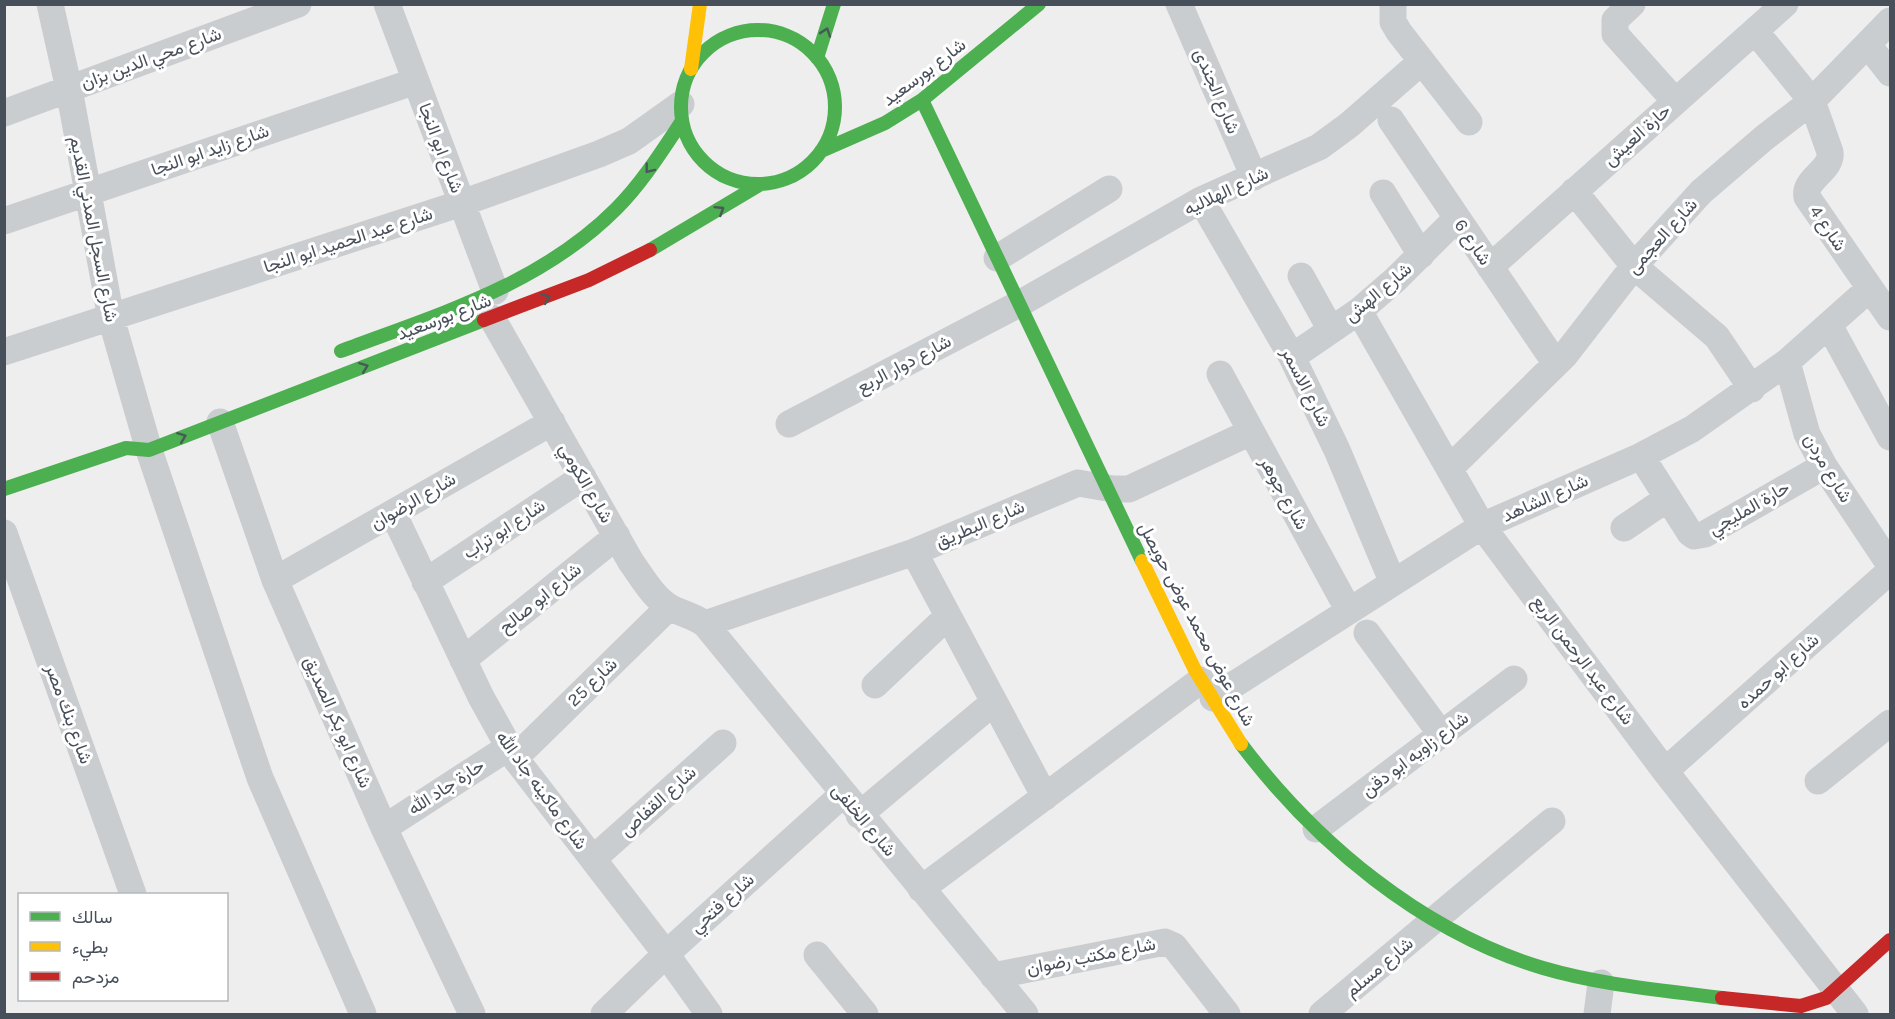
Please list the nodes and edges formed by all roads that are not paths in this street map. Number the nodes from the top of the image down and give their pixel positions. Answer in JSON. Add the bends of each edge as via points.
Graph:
{"nodes":[{"id":1,"x":50,"y":4,"type":"edge"},
{"id":2,"x":298,"y":4,"type":"edge"},
{"id":3,"x":387,"y":4,"type":"edge"},
{"id":4,"x":700,"y":4,"type":"edge"},
{"id":5,"x":834,"y":4,"type":"edge"},
{"id":6,"x":1039,"y":4,"type":"edge"},
{"id":7,"x":1179,"y":4,"type":"edge"},
{"id":8,"x":1373,"y":4,"type":"edge"},
{"id":9,"x":1632,"y":4,"type":"edge"},
{"id":10,"x":1785,"y":4,"type":"edge"},
{"id":11,"x":1393,"y":13,"type":"edge"},
{"id":12,"x":1890,"y":21,"type":"edge"},
{"id":13,"x":1755,"y":31,"type":"junction"},
{"id":14,"x":1868,"y":45,"type":"junction"},
{"id":15,"x":817,"y":58,"type":"junction"},
{"id":16,"x":1421,"y":62,"type":"junction"},
{"id":17,"x":691,"y":69,"type":"junction"},
{"id":18,"x":1890,"y":73,"type":"edge"},
{"id":19,"x":416,"y":81,"type":"junction"},
{"id":20,"x":69,"y":88,"type":"junction"},
{"id":21,"x":922,"y":100,"type":"junction"},
{"id":22,"x":1675,"y":101,"type":"junction"},
{"id":23,"x":1812,"y":101,"type":"junction"},
{"id":24,"x":682,"y":112,"type":"junction"},
{"id":25,"x":4,"y":113,"type":"edge"},
{"id":26,"x":1391,"y":120,"type":"dead end"},
{"id":27,"x":1469,"y":122,"type":"dead end"},
{"id":28,"x":821,"y":151,"type":"junction"},
{"id":29,"x":1254,"y":177,"type":"junction"},
{"id":30,"x":761,"y":184,"type":"junction"},
{"id":31,"x":1109,"y":189,"type":"dead end"},
{"id":32,"x":1574,"y":191,"type":"junction"},
{"id":33,"x":86,"y":192,"type":"junction"},
{"id":34,"x":1383,"y":193,"type":"dead end"},
{"id":35,"x":1201,"y":200,"type":"junction"},
{"id":36,"x":462,"y":202,"type":"junction"},
{"id":37,"x":1457,"y":218,"type":"junction"},
{"id":38,"x":4,"y":221,"type":"edge"},
{"id":39,"x":1421,"y":255,"type":"junction"},
{"id":40,"x":997,"y":258,"type":"junction"},
{"id":41,"x":1634,"y":266,"type":"junction"},
{"id":42,"x":1490,"y":267,"type":"junction"},
{"id":43,"x":1301,"y":276,"type":"dead end"},
{"id":44,"x":1869,"y":289,"type":"junction"},
{"id":45,"x":495,"y":291,"type":"junction"},
{"id":46,"x":1019,"y":304,"type":"junction"},
{"id":47,"x":1359,"y":311,"type":"junction"},
{"id":48,"x":1890,"y":317,"type":"edge"},
{"id":49,"x":111,"y":318,"type":"junction"},
{"id":50,"x":492,"y":318,"type":"junction"},
{"id":51,"x":1829,"y":325,"type":"junction"},
{"id":52,"x":1331,"y":330,"type":"junction"},
{"id":53,"x":4,"y":352,"type":"edge"},
{"id":54,"x":330,"y":356,"type":"dead end"},
{"id":55,"x":1292,"y":357,"type":"junction"},
{"id":56,"x":1787,"y":362,"type":"junction"},
{"id":57,"x":1556,"y":364,"type":"junction"},
{"id":58,"x":1220,"y":374,"type":"dead end"},
{"id":59,"x":1752,"y":389,"type":"junction"},
{"id":60,"x":220,"y":422,"type":"junction"},
{"id":61,"x":552,"y":422,"type":"junction"},
{"id":62,"x":789,"y":424,"type":"dead end"},
{"id":63,"x":1251,"y":432,"type":"junction"},
{"id":64,"x":1890,"y":436,"type":"edge"},
{"id":65,"x":143,"y":438,"type":"junction"},
{"id":66,"x":1641,"y":456,"type":"junction"},
{"id":67,"x":1824,"y":466,"type":"junction"},
{"id":68,"x":1450,"y":468,"type":"junction"},
{"id":69,"x":583,"y":477,"type":"junction"},
{"id":70,"x":1105,"y":488,"type":"junction"},
{"id":71,"x":4,"y":489,"type":"edge"},
{"id":72,"x":1668,"y":498,"type":"junction"},
{"id":73,"x":393,"y":513,"type":"junction"},
{"id":74,"x":1482,"y":526,"type":"junction"},
{"id":75,"x":1624,"y":528,"type":"dead end"},
{"id":76,"x":4,"y":533,"type":"edge"},
{"id":77,"x":617,"y":537,"type":"junction"},
{"id":78,"x":914,"y":552,"type":"junction"},
{"id":79,"x":1890,"y":565,"type":"edge"},
{"id":80,"x":1890,"y":571,"type":"edge"},
{"id":81,"x":275,"y":580,"type":"junction"},
{"id":82,"x":425,"y":582,"type":"junction"},
{"id":83,"x":1393,"y":583,"type":"junction"},
{"id":84,"x":669,"y":607,"type":"junction"},
{"id":85,"x":1349,"y":611,"type":"junction"},
{"id":86,"x":948,"y":616,"type":"junction"},
{"id":87,"x":705,"y":624,"type":"junction"},
{"id":88,"x":1367,"y":633,"type":"dead end"},
{"id":89,"x":463,"y":660,"type":"junction"},
{"id":90,"x":1514,"y":679,"type":"dead end"},
{"id":91,"x":875,"y":685,"type":"dead end"},
{"id":92,"x":1207,"y":689,"type":"junction"},
{"id":93,"x":994,"y":702,"type":"junction"},
{"id":94,"x":1890,"y":723,"type":"edge"},
{"id":95,"x":1442,"y":734,"type":"junction"},
{"id":96,"x":723,"y":743,"type":"dead end"},
{"id":97,"x":512,"y":752,"type":"junction"},
{"id":98,"x":1665,"y":771,"type":"junction"},
{"id":99,"x":1818,"y":781,"type":"dead end"},
{"id":100,"x":1045,"y":797,"type":"junction"},
{"id":101,"x":851,"y":805,"type":"junction"},
{"id":102,"x":1552,"y":821,"type":"dead end"},
{"id":103,"x":384,"y":828,"type":"junction"},
{"id":104,"x":1316,"y":829,"type":"junction"},
{"id":105,"x":593,"y":860,"type":"junction"},
{"id":106,"x":921,"y":889,"type":"junction"},
{"id":107,"x":133,"y":893,"type":"edge"},
{"id":108,"x":1435,"y":919,"type":"junction"},
{"id":109,"x":1890,"y":940,"type":"edge"},
{"id":110,"x":666,"y":954,"type":"junction"},
{"id":111,"x":817,"y":955,"type":"dead end"},
{"id":112,"x":993,"y":976,"type":"junction"},
{"id":113,"x":1601,"y":983,"type":"junction"},
{"id":114,"x":1836,"y":990,"type":"junction"},
{"id":115,"x":363,"y":1014,"type":"edge"},
{"id":116,"x":472,"y":1014,"type":"edge"},
{"id":117,"x":604,"y":1014,"type":"edge"},
{"id":118,"x":709,"y":1014,"type":"edge"},
{"id":119,"x":865,"y":1014,"type":"edge"},
{"id":120,"x":1024,"y":1014,"type":"edge"},
{"id":121,"x":1227,"y":1014,"type":"edge"},
{"id":122,"x":1322,"y":1014,"type":"edge"},
{"id":123,"x":1597,"y":1014,"type":"edge"},
{"id":124,"x":1855,"y":1014,"type":"edge"}],
"edges":[{"from":1,"to":20,"type":"street","name":"شارع السجل المدني القديم"},
{"from":2,"to":20,"type":"street","name":"شارع محي الدين بزان"},
{"from":3,"to":19,"type":"street","name":"شارع ابو النجا"},
{"from":4,"to":17,"type":"street"},
{"from":15,"to":5,"type":"street","one_way":true},
{"from":6,"to":21,"type":"street","name":"شارع بورسعيد"},
{"from":7,"to":29,"type":"street","name":"شارع الجندى"},
{"from":8,"to":11,"type":"street","via":[[1384,18]]},
{"from":9,"to":22,"type":"street","via":[[1615,20],[1615,34]]},
{"from":10,"to":13,"type":"street","name":"حارة العيش"},
{"from":11,"to":16,"type":"street"},
{"from":12,"to":14,"type":"street","name":"شارع العجمى"},
{"from":13,"to":22,"type":"street","name":"حارة العيش"},
{"from":13,"to":23,"type":"street"},
{"from":14,"to":18,"type":"street"},
{"from":14,"to":23,"type":"street","name":"شارع العجمى"},
{"from":15,"to":17,"type":"street","via":[[788,36],[752,30],[717,42]]},
{"from":15,"to":28,"type":"street","via":[[828,75],[834,104],[830,133]]},
{"from":16,"to":27,"type":"street"},
{"from":16,"to":29,"type":"street","name":"شارع الهلاليه","via":[[1319,147]]},
{"from":17,"to":24,"type":"street"},
{"from":19,"to":33,"type":"street","name":"شارع زايد ابو النجا"},
{"from":19,"to":36,"type":"street","name":"شارع ابو النجا"},
{"from":20,"to":25,"type":"street","name":"شارع محي الدين بزان"},
{"from":20,"to":33,"type":"street","name":"شارع السجل المدني القديم"},
{"from":21,"to":28,"type":"street","name":"شارع بورسعيد","via":[[885,123]]},
{"from":21,"to":40,"type":"street","name":"شارع عوض محمد عوض حويصل"},
{"from":22,"to":32,"type":"street","name":"حارة العيش"},
{"from":23,"to":41,"type":"street","name":"شارع العجمى","via":[[1701,192]]},
{"from":23,"to":44,"type":"street","name":"شارع 4","via":[[1831,156],[1807,188],[1807,197]]},
{"from":24,"to":30,"type":"street","via":[[687,139],[710,168],[743,183]]},
{"from":24,"to":36,"type":"street","name":"شارع عبد الحميد ابو النجا","via":[[599,154]]},
{"from":24,"to":45,"type":"street","name":"شارع بورسعيد","one_way":true,"via":[[652,166],[617,207],[577,243],[532,273]]},
{"from":26,"to":37,"type":"street","name":"شارع 6"},
{"from":28,"to":30,"type":"street","via":[[798,173]]},
{"from":29,"to":35,"type":"street","name":"شارع الهلاليه"},
{"from":50,"to":30,"type":"street","name":"شارع بورسعيد","one_way":true,"via":[[549,297],[649,251]]},
{"from":31,"to":40,"type":"street"},
{"from":32,"to":41,"type":"street"},
{"from":32,"to":42,"type":"street","name":"حارة العيش"},
{"from":33,"to":38,"type":"street","name":"شارع زايد ابو النجا"},
{"from":33,"to":49,"type":"street","name":"شارع السجل المدني القديم"},
{"from":34,"to":39,"type":"street"},
{"from":35,"to":46,"type":"street","name":"شارع الهلاليه"},
{"from":35,"to":55,"type":"street","name":"شارع الاسمر"},
{"from":36,"to":45,"type":"street","name":"شارع ابو النجا"},
{"from":36,"to":49,"type":"street","name":"شارع عبد الحميد ابو النجا"},
{"from":37,"to":39,"type":"street","name":"شارع الهش"},
{"from":37,"to":42,"type":"street","name":"شارع 6"},
{"from":39,"to":47,"type":"street","name":"شارع الهش"},
{"from":40,"to":46,"type":"street","name":"شارع عوض محمد عوض حويصل"},
{"from":41,"to":57,"type":"street","name":"شارع العجمى"},
{"from":41,"to":59,"type":"street","via":[[1716,337]]},
{"from":42,"to":57,"type":"street","name":"شارع 6"},
{"from":43,"to":52,"type":"street"},
{"from":44,"to":48,"type":"street","name":"شارع 4"},
{"from":44,"to":51,"type":"street","name":"شارع الشاهد"},
{"from":45,"to":54,"type":"street","name":"شارع بورسعيد"},
{"from":46,"to":62,"type":"street","name":"شارع دوار الربع"},
{"from":46,"to":70,"type":"street","name":"شارع عوض محمد عوض حويصل"},
{"from":47,"to":52,"type":"street","name":"شارع الهش"},
{"from":47,"to":68,"type":"street","name":"شارع عبد الرحمن الربع"},
{"from":49,"to":53,"type":"street","name":"شارع عبد الحميد ابو النجا"},
{"from":49,"to":65,"type":"street","name":"شارع السجل المدني القديم"},
{"from":60,"to":50,"type":"street","name":"شارع بورسعيد","one_way":true},
{"from":50,"to":61,"type":"street","name":"شارع الكومي"},
{"from":51,"to":56,"type":"street","name":"شارع الشاهد"},
{"from":51,"to":64,"type":"street"},
{"from":52,"to":55,"type":"street","name":"شارع الهش"},
{"from":55,"to":83,"type":"street","name":"شارع الاسمر","via":[[1337,450]]},
{"from":56,"to":59,"type":"street","name":"شارع الشاهد"},
{"from":56,"to":67,"type":"street","name":"شارع مردن","via":[[1807,434]]},
{"from":57,"to":68,"type":"street","name":"شارع العجمى"},
{"from":58,"to":63,"type":"street","name":"شارع جوهر"},
{"from":59,"to":66,"type":"street","name":"شارع الشاهد","via":[[1692,429]]},
{"from":65,"to":60,"type":"street","name":"شارع بورسعيد","one_way":true},
{"from":60,"to":81,"type":"street","name":"شارع ابو بكر الصديق"},
{"from":61,"to":69,"type":"street","name":"شارع الكومي"},
{"from":61,"to":73,"type":"street","name":"شارع الرضوان"},
{"from":63,"to":70,"type":"street","name":"شارع البطريق","via":[[1129,489]]},
{"from":63,"to":85,"type":"street","name":"شارع جوهر"},
{"from":65,"to":71,"type":"street","name":"شارع بورسعيد"},
{"from":65,"to":115,"type":"street","via":[[260,778]]},
{"from":66,"to":72,"type":"street","name":"حارة المليجي"},
{"from":66,"to":74,"type":"street","name":"شارع الشاهد"},
{"from":67,"to":72,"type":"street","name":"حارة المليجي","via":[[1700,536],[1690,533]]},
{"from":67,"to":79,"type":"street","name":"شارع مردن"},
{"from":68,"to":74,"type":"street","name":"شارع عبد الرحمن الربع"},
{"from":69,"to":77,"type":"street","name":"شارع الكومي"},
{"from":69,"to":82,"type":"street","name":"شارع ابو تراب"},
{"from":70,"to":78,"type":"street","name":"شارع البطريق","via":[[1078,483]]},
{"from":70,"to":92,"type":"street","name":"شارع عوض محمد عوض حويصل"},
{"from":72,"to":75,"type":"street"},
{"from":73,"to":81,"type":"street","name":"شارع الرضوان"},
{"from":73,"to":82,"type":"street","name":"شارع ماكينه جاد الله"},
{"from":74,"to":83,"type":"street","name":"شارع الشاهد"},
{"from":74,"to":98,"type":"street","name":"شارع عبد الرحمن الربع"},
{"from":76,"to":107,"type":"street","name":"شارع بنك مصر"},
{"from":77,"to":84,"type":"street","name":"شارع الكومي","via":[[648,586]]},
{"from":77,"to":89,"type":"street","name":"شارع ابو صالح"},
{"from":78,"to":86,"type":"street"},
{"from":78,"to":87,"type":"street","name":"شارع البطريق"},
{"from":80,"to":98,"type":"street","name":"شارع ابو حمده"},
{"from":81,"to":103,"type":"street","name":"شارع ابو بكر الصديق"},
{"from":82,"to":89,"type":"street","name":"شارع ماكينه جاد الله"},
{"from":83,"to":85,"type":"street","name":"شارع الشاهد"},
{"from":84,"to":87,"type":"street","name":"شارع الكومي"},
{"from":84,"to":97,"type":"street","name":"شارع 25"},
{"from":85,"to":92,"type":"street","name":"شارع الشاهد"},
{"from":86,"to":91,"type":"street"},
{"from":86,"to":93,"type":"street"},
{"from":87,"to":101,"type":"street","name":"شارع الخلفى"},
{"from":88,"to":95,"type":"street"},
{"from":89,"to":97,"type":"street","name":"شارع ماكينه جاد الله"},
{"from":90,"to":95,"type":"street","name":"شارع زاويه ابو دقن"},
{"from":92,"to":100,"type":"street","name":"شارع الشاهد"},
{"from":92,"to":104,"type":"street","name":"شارع عوض محمد عوض حويصل","via":[[1236,738]]},
{"from":93,"to":100,"type":"street"},
{"from":93,"to":101,"type":"street","name":"شارع فتحي"},
{"from":94,"to":99,"type":"street"},
{"from":95,"to":104,"type":"street","name":"شارع زاويه ابو دقن"},
{"from":96,"to":105,"type":"street","name":"شارع القفاص"},
{"from":97,"to":103,"type":"street","name":"حارة جاد الله"},
{"from":97,"to":105,"type":"street","name":"شارع ماكينه جاد الله"},
{"from":98,"to":114,"type":"street","name":"شارع عبد الرحمن الربع"},
{"from":100,"to":106,"type":"street","name":"شارع الشاهد"},
{"from":101,"to":106,"type":"street","name":"شارع الخلفى"},
{"from":101,"to":110,"type":"street","name":"شارع فتحي"},
{"from":102,"to":108,"type":"street","name":"شارع مسلم"},
{"from":103,"to":116,"type":"street","name":"شارع ابو بكر الصديق"},
{"from":104,"to":108,"type":"street","name":"شارع عوض محمد عوض حويصل","via":[[1361,868]]},
{"from":105,"to":110,"type":"street","name":"شارع ماكينه جاد الله"},
{"from":106,"to":112,"type":"street","name":"شارع الخلفى"},
{"from":108,"to":113,"type":"street","name":"شارع عوض محمد عوض حويصل","via":[[1495,950],[1549,970]]},
{"from":108,"to":122,"type":"street","name":"شارع مسلم"},
{"from":109,"to":114,"type":"street","name":"شارع عوض محمد عوض حويصل"},
{"from":110,"to":117,"type":"street","name":"شارع فتحي"},
{"from":110,"to":118,"type":"street","name":"شارع ماكينه جاد الله"},
{"from":111,"to":119,"type":"street"},
{"from":112,"to":120,"type":"street","name":"شارع الخلفى"},
{"from":112,"to":121,"type":"street","name":"شارع مكتب رضوان","via":[[1166,942],[1174,946]]},
{"from":113,"to":114,"type":"street","name":"شارع عوض محمد عوض حويصل","via":[[1801,1006]]},
{"from":113,"to":123,"type":"street"},
{"from":114,"to":124,"type":"street","name":"شارع عبد الرحمن الربع"}]}
